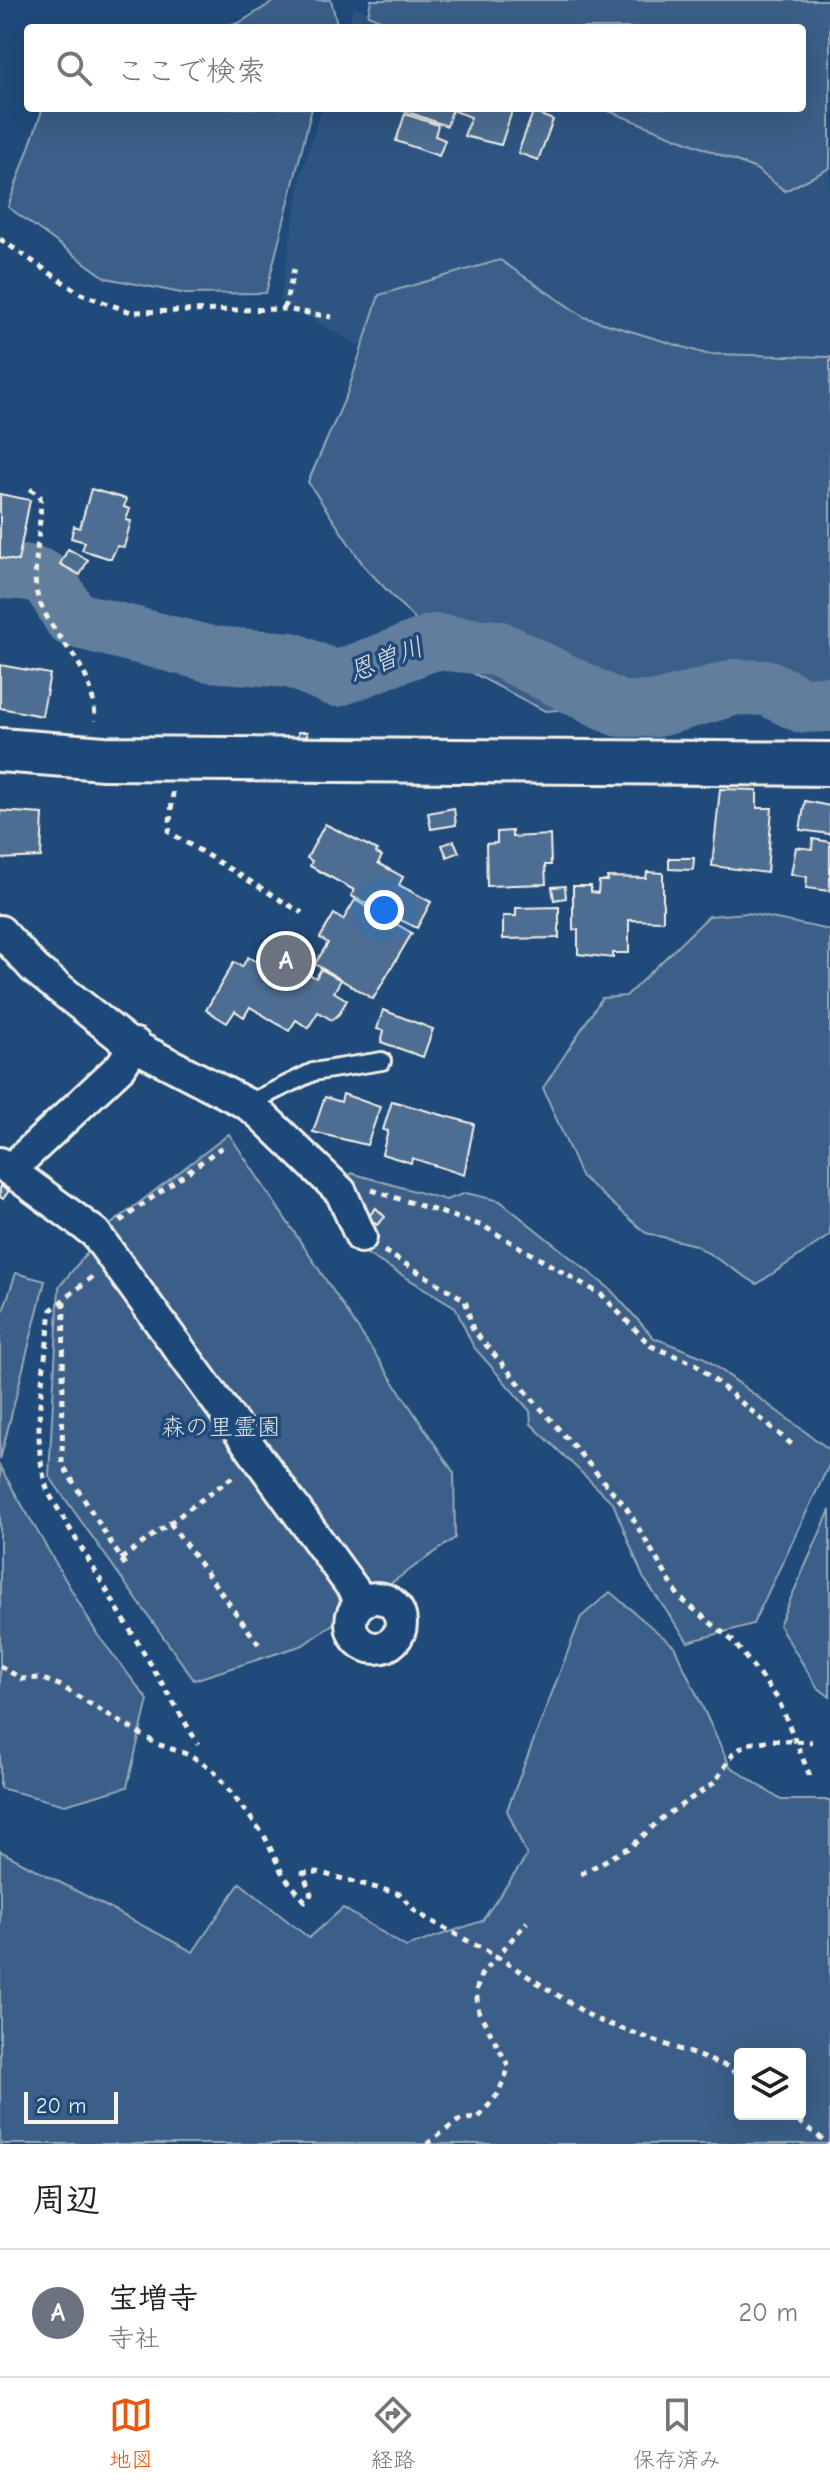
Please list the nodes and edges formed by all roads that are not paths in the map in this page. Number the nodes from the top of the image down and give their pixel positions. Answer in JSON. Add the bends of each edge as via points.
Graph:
{"nodes":[{"id":1,"x":0,"y":750,"type":"edge"},
{"id":2,"x":830,"y":764,"type":"edge"},
{"id":3,"x":0,"y":931,"type":"edge"},
{"id":4,"x":135,"y":1044,"type":"junction"},
{"id":5,"x":382,"y":1061,"type":"dead end"},
{"id":6,"x":247,"y":1104,"type":"junction"},
{"id":7,"x":5,"y":1166,"type":"edge"},
{"id":8,"x":361,"y":1237,"type":"road end"},
{"id":9,"x":362,"y":1601,"type":"dead end"}],
"edges":[{"from":1,"to":2,"type":"street","via":[[95,758]]},
{"from":3,"to":4,"type":"street","via":[[35,969]]},
{"from":4,"to":6,"type":"street"},
{"from":4,"to":7,"type":"street","via":[[121,1066]]},
{"from":5,"to":6,"type":"lane","via":[[313,1072]]},
{"from":6,"to":8,"type":"street","via":[[341,1192]]},
{"from":7,"to":9,"type":"street","via":[[106,1248]]}]}
